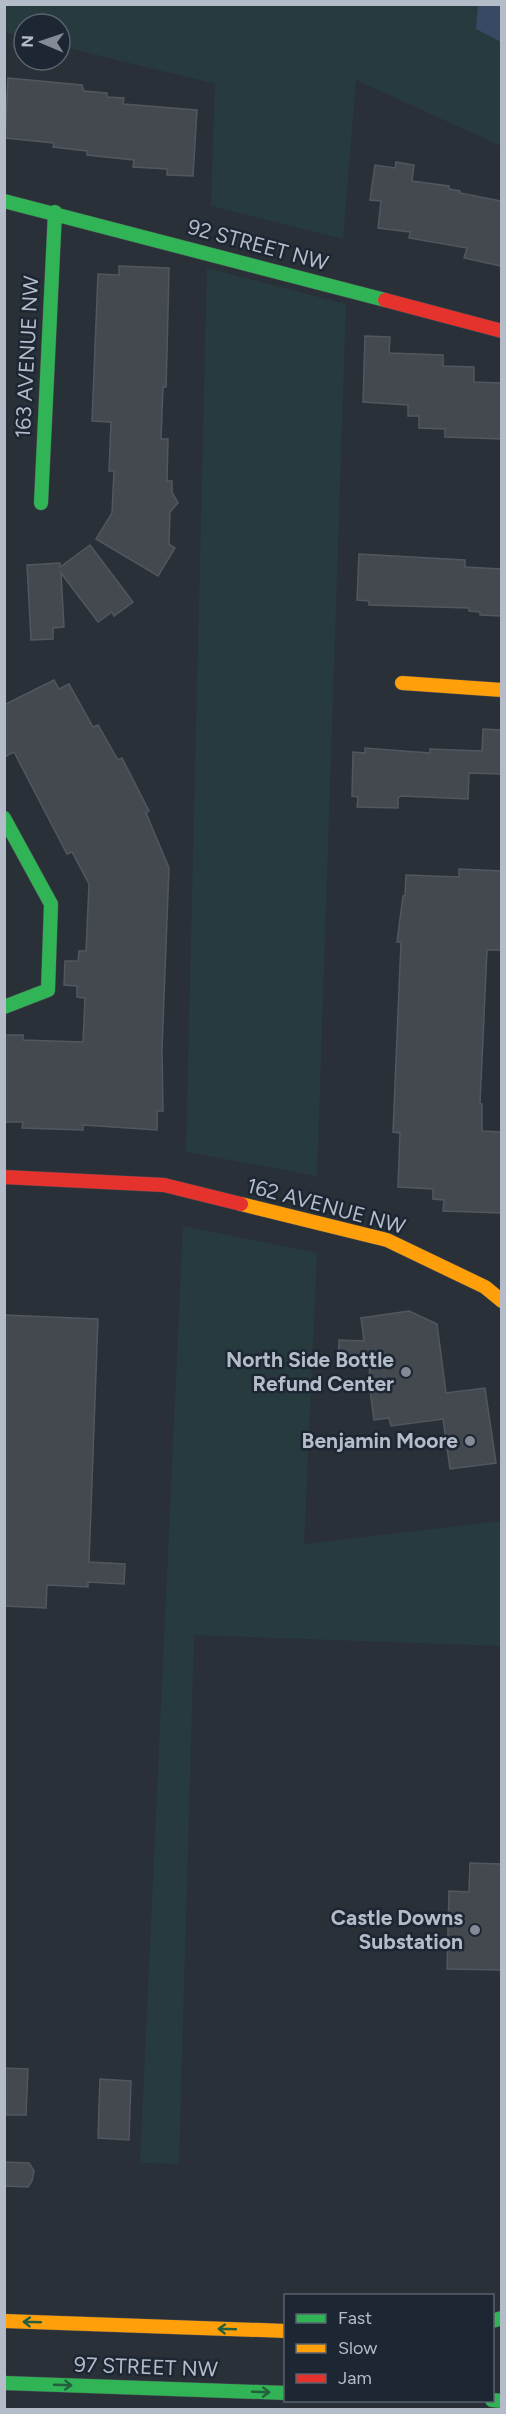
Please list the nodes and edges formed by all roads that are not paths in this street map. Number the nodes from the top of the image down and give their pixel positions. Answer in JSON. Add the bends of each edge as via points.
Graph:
{"nodes":[{"id":1,"x":4,"y":201,"type":"edge"},
{"id":2,"x":55,"y":212,"type":"junction"},
{"id":3,"x":501,"y":331,"type":"edge"},
{"id":4,"x":41,"y":503,"type":"dead end"},
{"id":5,"x":402,"y":683,"type":"dead end"},
{"id":6,"x":501,"y":690,"type":"edge"},
{"id":7,"x":4,"y":818,"type":"edge"},
{"id":8,"x":4,"y":1007,"type":"edge"},
{"id":9,"x":4,"y":1177,"type":"edge"},
{"id":10,"x":501,"y":1301,"type":"edge"},
{"id":11,"x":4,"y":2321,"type":"edge"},
{"id":12,"x":284,"y":2331,"type":"edge"},
{"id":13,"x":4,"y":2383,"type":"edge"},
{"id":14,"x":284,"y":2393,"type":"edge"}],
"edges":[{"from":1,"to":2,"type":"street","name":"92 STREET NW"},
{"from":2,"to":3,"type":"street","name":"92 STREET NW"},
{"from":2,"to":4,"type":"street","name":"163 AVENUE NW"},
{"from":5,"to":6,"type":"street"},
{"from":7,"to":8,"type":"street","via":[[51,904],[48,990]]},
{"from":9,"to":10,"type":"street","name":"162 AVENUE NW","via":[[164,1185],[387,1240],[485,1287]]},
{"from":12,"to":11,"type":"street","name":"97 STREET NW","one_way":true},
{"from":13,"to":14,"type":"street","name":"97 STREET NW","one_way":true}]}
